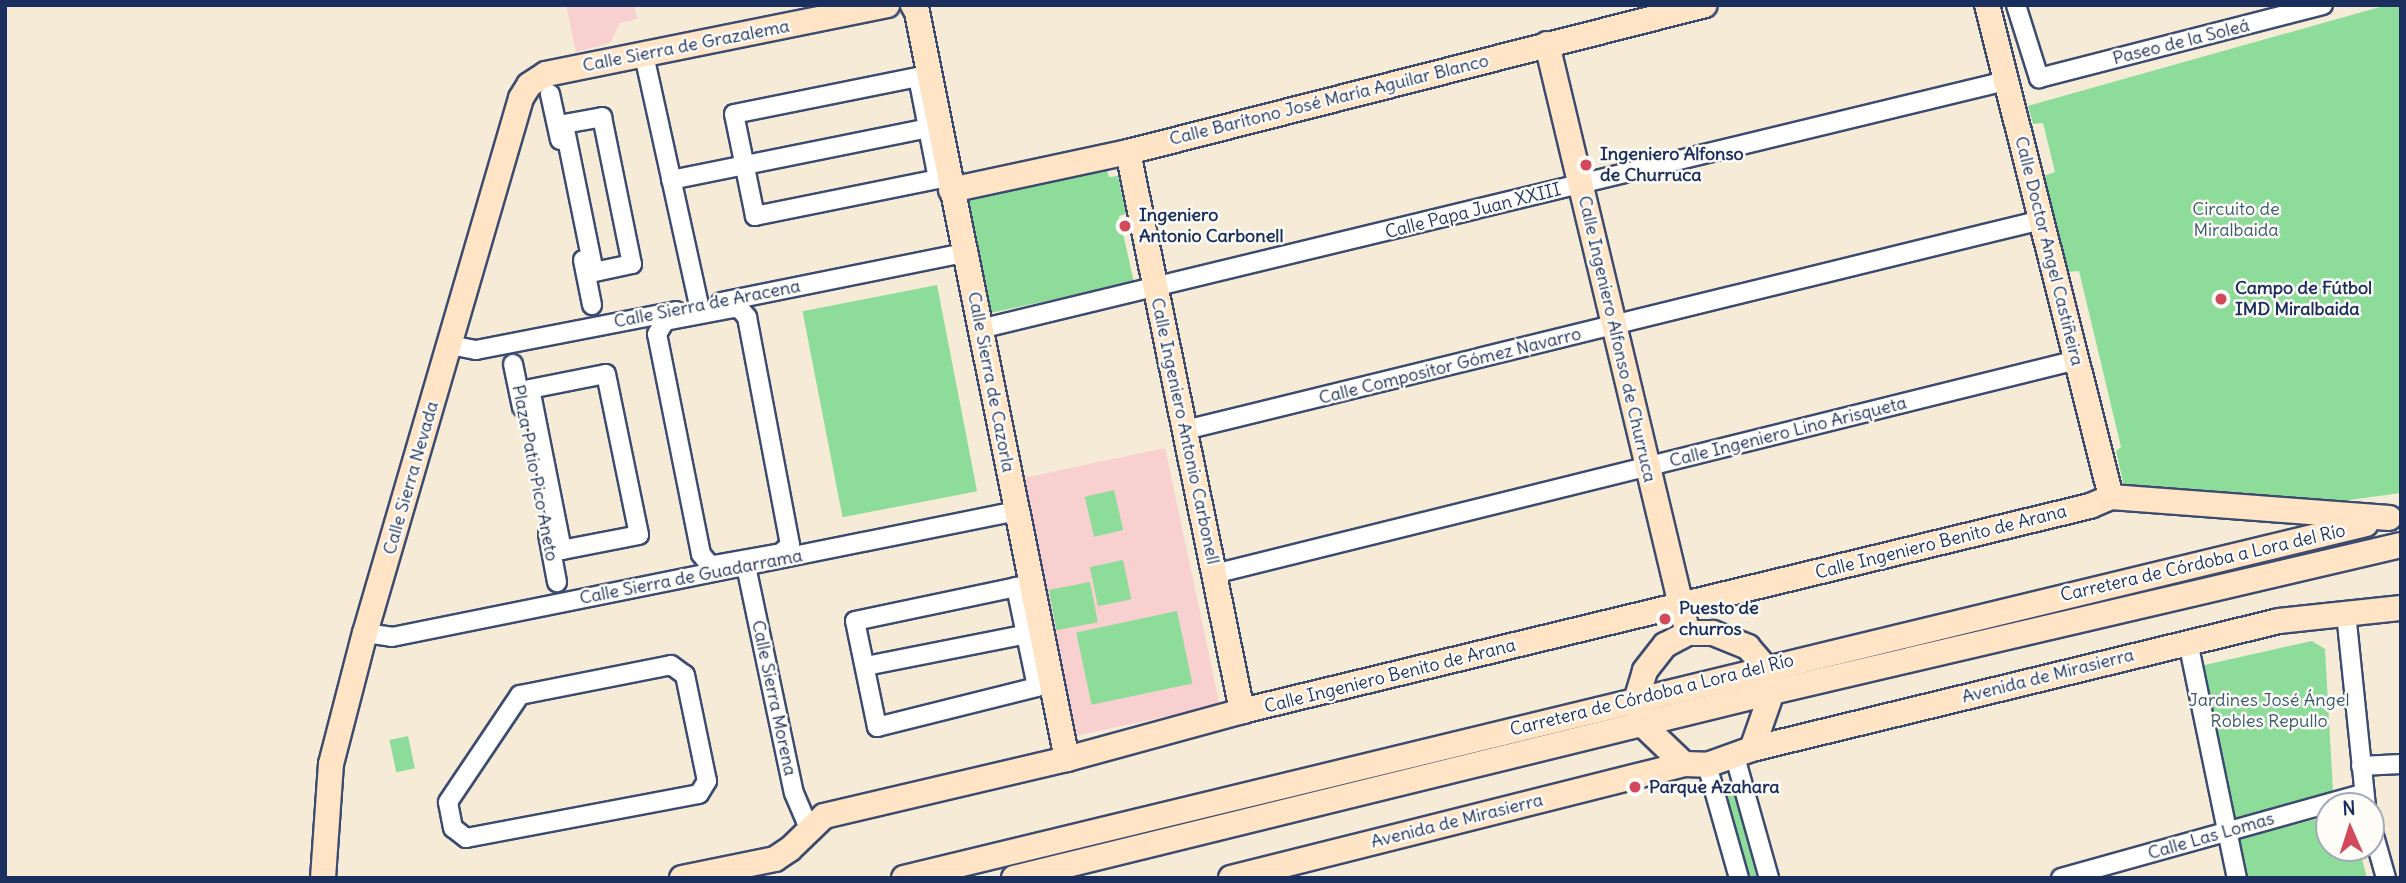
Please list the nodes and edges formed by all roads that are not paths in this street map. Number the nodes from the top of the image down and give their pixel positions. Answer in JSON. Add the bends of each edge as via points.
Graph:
{"nodes":[{"id":1,"x":887,"y":5,"type":"edge"},
{"id":2,"x":913,"y":5,"type":"edge"},
{"id":3,"x":1705,"y":5,"type":"edge"},
{"id":4,"x":1987,"y":5,"type":"edge"},
{"id":5,"x":2016,"y":5,"type":"edge"},
{"id":6,"x":2323,"y":5,"type":"edge"},
{"id":7,"x":1547,"y":44,"type":"junction"},
{"id":8,"x":644,"y":55,"type":"junction"},
{"id":9,"x":2006,"y":81,"type":"junction"},
{"id":10,"x":540,"y":90,"type":"junction"},
{"id":11,"x":934,"y":127,"type":"junction"},
{"id":12,"x":1128,"y":152,"type":"junction"},
{"id":13,"x":744,"y":165,"type":"junction"},
{"id":14,"x":671,"y":180,"type":"junction"},
{"id":15,"x":1580,"y":185,"type":"junction"},
{"id":16,"x":951,"y":190,"type":"junction"},
{"id":17,"x":2041,"y":220,"type":"junction"},
{"id":18,"x":964,"y":253,"type":"junction"},
{"id":19,"x":632,"y":264,"type":"joint"},
{"id":20,"x":1155,"y":288,"type":"junction"},
{"id":21,"x":753,"y":295,"type":"junction"},
{"id":22,"x":592,"y":305,"type":"dead end"},
{"id":23,"x":699,"y":306,"type":"junction"},
{"id":24,"x":646,"y":317,"type":"junction"},
{"id":25,"x":1614,"y":326,"type":"junction"},
{"id":26,"x":980,"y":329,"type":"junction"},
{"id":27,"x":657,"y":334,"type":"joint"},
{"id":28,"x":450,"y":345,"type":"junction"},
{"id":29,"x":2077,"y":360,"type":"junction"},
{"id":30,"x":513,"y":364,"type":"dead end"},
{"id":31,"x":1185,"y":430,"type":"junction"},
{"id":32,"x":1648,"y":466,"type":"junction"},
{"id":33,"x":2111,"y":497,"type":"junction"},
{"id":34,"x":1017,"y":511,"type":"junction"},
{"id":35,"x":2395,"y":517,"type":"edge"},
{"id":36,"x":2401,"y":545,"type":"edge"},
{"id":37,"x":562,"y":550,"type":"joint"},
{"id":38,"x":805,"y":555,"type":"junction"},
{"id":39,"x":746,"y":566,"type":"junction"},
{"id":40,"x":1214,"y":574,"type":"junction"},
{"id":41,"x":699,"y":576,"type":"junction"},
{"id":42,"x":557,"y":582,"type":"dead end"},
{"id":43,"x":1681,"y":605,"type":"junction"},
{"id":44,"x":2401,"y":608,"type":"edge"},
{"id":45,"x":2346,"y":613,"type":"junction"},
{"id":46,"x":1033,"y":632,"type":"junction"},
{"id":47,"x":365,"y":633,"type":"junction"},
{"id":48,"x":1688,"y":633,"type":"junction"},
{"id":49,"x":2188,"y":642,"type":"junction"},
{"id":50,"x":871,"y":665,"type":"dead end"},
{"id":51,"x":1766,"y":667,"type":"junction"},
{"id":52,"x":1772,"y":692,"type":"junction"},
{"id":53,"x":1637,"y":698,"type":"junction"},
{"id":54,"x":1242,"y":711,"type":"junction"},
{"id":55,"x":1642,"y":724,"type":"junction"},
{"id":56,"x":1744,"y":753,"type":"junction"},
{"id":57,"x":1066,"y":759,"type":"junction"},
{"id":58,"x":1695,"y":764,"type":"junction"},
{"id":59,"x":2401,"y":764,"type":"edge"},
{"id":60,"x":2361,"y":766,"type":"junction"},
{"id":61,"x":2363,"y":792,"type":"edge"},
{"id":62,"x":448,"y":802,"type":"joint"},
{"id":63,"x":2315,"y":811,"type":"edge"},
{"id":64,"x":809,"y":828,"type":"junction"},
{"id":65,"x":2227,"y":832,"type":"junction"},
{"id":66,"x":323,"y":878,"type":"edge"},
{"id":67,"x":682,"y":878,"type":"edge"},
{"id":68,"x":904,"y":878,"type":"edge"},
{"id":69,"x":1014,"y":878,"type":"edge"},
{"id":70,"x":1231,"y":878,"type":"edge"},
{"id":71,"x":1739,"y":878,"type":"edge"},
{"id":72,"x":1769,"y":878,"type":"edge"},
{"id":73,"x":2061,"y":878,"type":"edge"},
{"id":74,"x":2237,"y":878,"type":"edge"}],
"edges":[{"from":1,"to":8,"type":"street","name":"Calle Sierra de Grazalema"},
{"from":2,"to":11,"type":"street","name":"Calle Sierra de Cazorla"},
{"from":3,"to":7,"type":"street","name":"Calle Barítono José María Aguilar Blanco"},
{"from":4,"to":9,"type":"street","name":"Calle Doctor Angel Castiñeira"},
{"from":5,"to":6,"type":"street","name":"Paseo de la Soleá","via":[[2039,78]]},
{"from":7,"to":12,"type":"street","name":"Calle Barítono José María Aguilar Blanco"},
{"from":7,"to":15,"type":"street","name":"Calle Ingeniero Alfonso de Churruca"},
{"from":8,"to":10,"type":"street","name":"Calle Sierra de Grazalema","via":[[546,74]]},
{"from":8,"to":14,"type":"street"},
{"from":9,"to":15,"type":"street","name":"Calle Papa Juan XXIII"},
{"from":9,"to":17,"type":"street","name":"Calle Doctor Angel Castiñeira"},
{"from":10,"to":22,"type":"street"},
{"from":10,"to":28,"type":"street","name":"Calle Sierra Nevada","via":[[521,98]]},
{"from":11,"to":13,"type":"street"},
{"from":11,"to":13,"type":"street","via":[[938,179],[755,216]]},
{"from":11,"to":13,"type":"street","via":[[918,77],[734,114]]},
{"from":11,"to":16,"type":"street","name":"Calle Sierra de Cazorla"},
{"from":12,"to":16,"type":"street","name":"Calle Barítono José María Aguilar Blanco"},
{"from":12,"to":20,"type":"street","name":"Calle Ingeniero Antonio Carbonell"},
{"from":13,"to":14,"type":"street"},
{"from":14,"to":23,"type":"street"},
{"from":15,"to":20,"type":"street","name":"Calle Papa Juan XXIII"},
{"from":15,"to":25,"type":"street","name":"Calle Ingeniero Alfonso de Churruca"},
{"from":16,"to":18,"type":"street","name":"Calle Sierra de Cazorla"},
{"from":17,"to":25,"type":"street","name":"Calle Compositor Gómez Navarro"},
{"from":17,"to":29,"type":"street","name":"Calle Doctor Angel Castiñeira"},
{"from":18,"to":21,"type":"street","name":"Calle Sierra de Aracena"},
{"from":18,"to":26,"type":"street","name":"Calle Sierra de Cazorla"},
{"from":19,"to":19,"type":"street","via":[[594,272],[564,124],[602,117]]},
{"from":20,"to":26,"type":"street","name":"Calle Papa Juan XXIII"},
{"from":20,"to":31,"type":"street","name":"Calle Ingeniero Antonio Carbonell"},
{"from":21,"to":23,"type":"street","name":"Calle Sierra de Aracena"},
{"from":21,"to":38,"type":"street"},
{"from":23,"to":24,"type":"street","name":"Calle Sierra de Aracena"},
{"from":24,"to":28,"type":"street","name":"Calle Sierra de Aracena","via":[[476,350]]},
{"from":24,"to":41,"type":"street"},
{"from":25,"to":31,"type":"street","name":"Calle Compositor Gómez Navarro"},
{"from":25,"to":32,"type":"street","name":"Calle Ingeniero Alfonso de Churruca"},
{"from":26,"to":34,"type":"street","name":"Calle Sierra de Cazorla"},
{"from":27,"to":27,"type":"street","via":[[665,321],[734,308],[745,313],[790,537],[781,553],[715,565],[701,554]]},
{"from":28,"to":47,"type":"street","name":"Calle Sierra Nevada"},
{"from":29,"to":32,"type":"street","name":"Calle Ingeniero Lino Arisqueta"},
{"from":29,"to":33,"type":"street","name":"Calle Doctor Angel Castiñeira"},
{"from":30,"to":42,"type":"street","name":"Plaza Patio Pico Aneto"},
{"from":31,"to":40,"type":"street","name":"Calle Ingeniero Antonio Carbonell"},
{"from":32,"to":40,"type":"street","name":"Calle Ingeniero Lino Arisqueta"},
{"from":32,"to":43,"type":"street","name":"Calle Ingeniero Alfonso de Churruca"},
{"from":33,"to":35,"type":"street"},
{"from":33,"to":43,"type":"street","name":"Calle Ingeniero Benito de Arana","via":[[2090,506]]},
{"from":34,"to":38,"type":"street","name":"Calle Sierra de Guadarrama"},
{"from":34,"to":46,"type":"street","name":"Calle Sierra de Cazorla"},
{"from":35,"to":51,"type":"street","name":"Carretera de Córdoba a Lora del Río"},
{"from":36,"to":52,"type":"street","name":"Carretera de Córdoba a Lora del Río"},
{"from":37,"to":37,"type":"street","name":"Plaza Patio Pico Aneto","via":[[639,535],[606,374],[530,389]]},
{"from":38,"to":39,"type":"street","name":"Calle Sierra de Guadarrama"},
{"from":39,"to":41,"type":"street","name":"Calle Sierra de Guadarrama"},
{"from":39,"to":64,"type":"street","name":"Calle Sierra Morena","via":[[794,793]]},
{"from":40,"to":54,"type":"street","name":"Calle Ingeniero Antonio Carbonell"},
{"from":41,"to":47,"type":"street","name":"Calle Sierra de Guadarrama","via":[[392,637]]},
{"from":43,"to":48,"type":"street","name":"Calle Ingeniero Alfonso de Churruca"},
{"from":43,"to":54,"type":"street","name":"Calle Ingeniero Benito de Arana"},
{"from":44,"to":45,"type":"street","name":"Avenida de Mirasierra"},
{"from":45,"to":49,"type":"street","name":"Avenida de Mirasierra","via":[[2279,621]]},
{"from":45,"to":60,"type":"street"},
{"from":46,"to":46,"type":"street","via":[[1016,587],[855,621],[877,727],[1037,687]]},
{"from":46,"to":50,"type":"street"},
{"from":46,"to":57,"type":"street","name":"Calle Sierra de Cazorla"},
{"from":47,"to":66,"type":"street","name":"Calle Sierra Nevada","via":[[331,764]]},
{"from":48,"to":51,"type":"street","via":[[1713,633],[1748,647]]},
{"from":48,"to":53,"type":"street","via":[[1665,645],[1645,671]]},
{"from":49,"to":56,"type":"street","name":"Avenida de Mirasierra"},
{"from":49,"to":65,"type":"street"},
{"from":51,"to":52,"type":"street"},
{"from":51,"to":53,"type":"street","name":"Carretera de Córdoba a Lora del Río"},
{"from":52,"to":55,"type":"street","name":"Carretera de Córdoba a Lora del Río"},
{"from":52,"to":56,"type":"street"},
{"from":53,"to":55,"type":"street"},
{"from":53,"to":68,"type":"street","name":"Carretera de Córdoba a Lora del Río"},
{"from":54,"to":57,"type":"street","name":"Calle Ingeniero Benito de Arana"},
{"from":55,"to":58,"type":"street"},
{"from":55,"to":69,"type":"street","name":"Carretera de Córdoba a Lora del Río"},
{"from":56,"to":58,"type":"street","name":"Avenida de Mirasierra"},
{"from":56,"to":72,"type":"street"},
{"from":57,"to":64,"type":"street","name":"Calle Ingeniero Benito de Arana","via":[[824,816]]},
{"from":58,"to":70,"type":"street","name":"Avenida de Mirasierra"},
{"from":58,"to":71,"type":"street"},
{"from":59,"to":60,"type":"street"},
{"from":60,"to":61,"type":"street"},
{"from":62,"to":62,"type":"street","via":[[453,828],[466,838],[699,794],[706,781],[685,675],[671,665],[520,695]]},
{"from":63,"to":65,"type":"street","name":"Calle Las Lomas"},
{"from":64,"to":67,"type":"street","name":"Calle Ingeniero Benito de Arana","via":[[775,859]]},
{"from":65,"to":73,"type":"street","name":"Calle Las Lomas"},
{"from":65,"to":74,"type":"street"}]}
